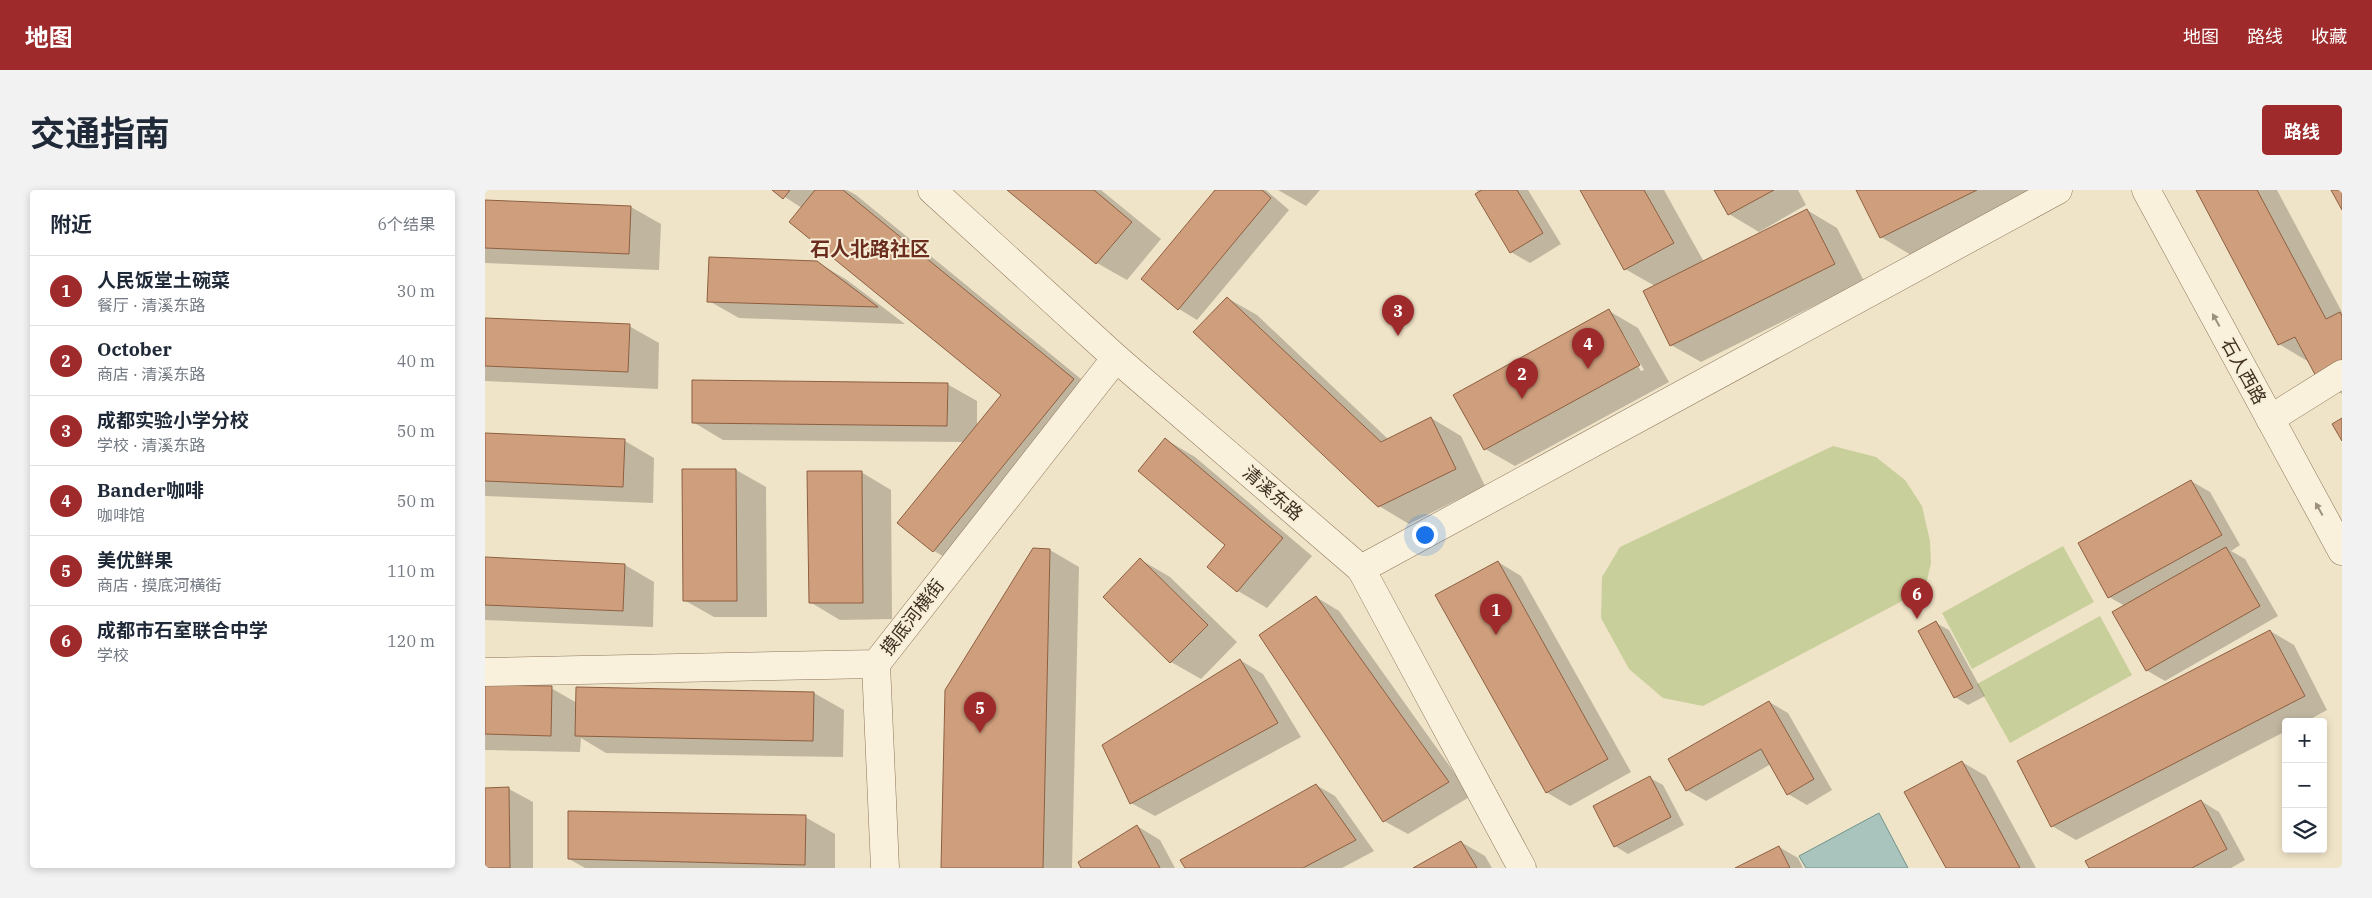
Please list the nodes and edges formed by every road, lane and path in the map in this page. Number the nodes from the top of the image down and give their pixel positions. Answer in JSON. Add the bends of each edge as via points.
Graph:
{"nodes":[{"id":1,"x":931,"y":190,"type":"edge"},
{"id":2,"x":2058,"y":190,"type":"edge"},
{"id":3,"x":2145,"y":190,"type":"edge"},
{"id":4,"x":1116,"y":358,"type":"junction"},
{"id":5,"x":2342,"y":374,"type":"edge"},
{"id":6,"x":2270,"y":419,"type":"junction"},
{"id":7,"x":2342,"y":552,"type":"edge"},
{"id":8,"x":1361,"y":569,"type":"junction"},
{"id":9,"x":876,"y":664,"type":"junction"},
{"id":10,"x":485,"y":672,"type":"edge"},
{"id":11,"x":885,"y":868,"type":"edge"},
{"id":12,"x":1522,"y":868,"type":"edge"}],
"edges":[{"from":1,"to":4,"type":"street","name":"清溪东路"},
{"from":2,"to":8,"type":"street"},
{"from":6,"to":3,"type":"street","name":"石人西路","one_way":true},
{"from":4,"to":8,"type":"street","name":"清溪东路"},
{"from":4,"to":9,"type":"street","name":"摸底河横街"},
{"from":5,"to":6,"type":"street"},
{"from":7,"to":6,"type":"street","name":"石人西路","one_way":true},
{"from":8,"to":12,"type":"street","name":"清溪东路"},
{"from":9,"to":10,"type":"street","name":"摸底河横街"},
{"from":9,"to":11,"type":"street"}]}
